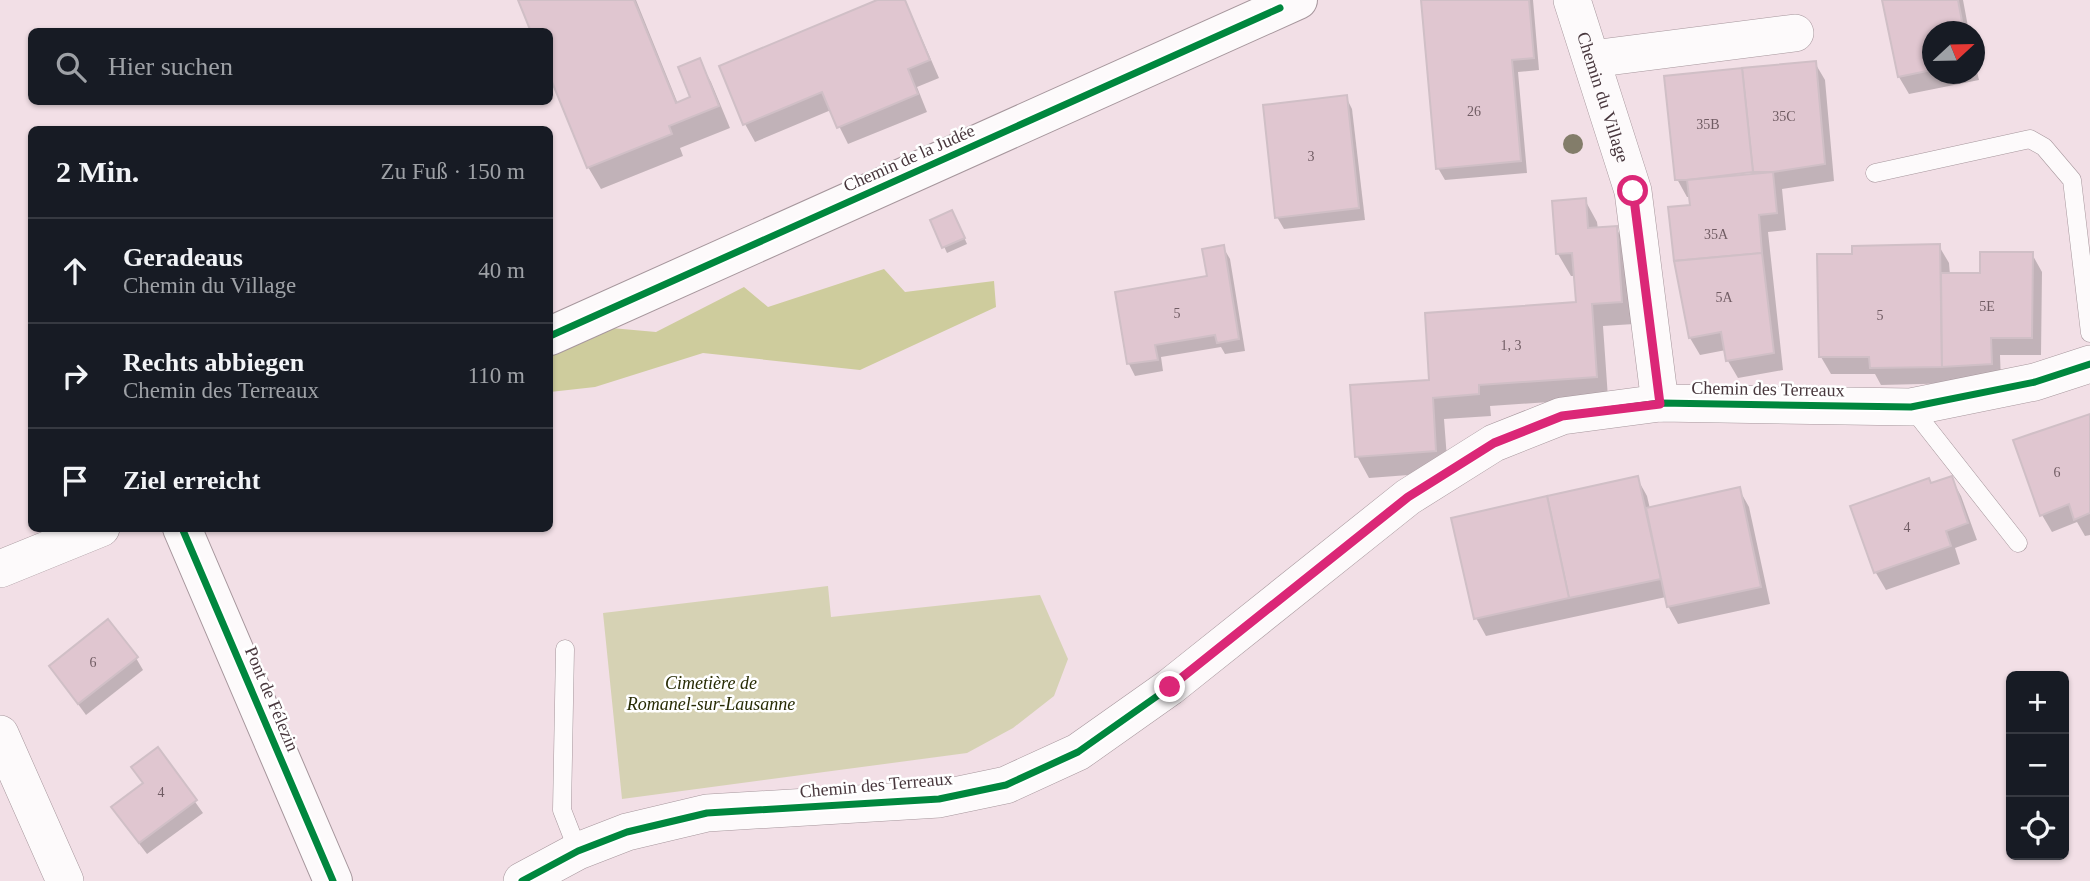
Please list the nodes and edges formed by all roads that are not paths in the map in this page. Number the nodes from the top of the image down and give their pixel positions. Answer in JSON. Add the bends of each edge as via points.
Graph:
{"nodes":[{"id":1,"x":1298,"y":0,"type":"edge"},
{"id":2,"x":1572,"y":0,"type":"edge"},
{"id":3,"x":1795,"y":33,"type":"dead end"},
{"id":4,"x":1591,"y":59,"type":"junction"},
{"id":5,"x":1875,"y":173,"type":"dead end"},
{"id":6,"x":2090,"y":333,"type":"edge"},
{"id":7,"x":553,"y":335,"type":"edge"},
{"id":8,"x":2090,"y":364,"type":"edge"},
{"id":9,"x":1660,"y":404,"type":"junction"},
{"id":10,"x":1911,"y":407,"type":"junction"},
{"id":11,"x":91,"y":532,"type":"edge"},
{"id":12,"x":184,"y":532,"type":"edge"},
{"id":13,"x":2018,"y":543,"type":"dead end"},
{"id":14,"x":0,"y":569,"type":"edge"},
{"id":15,"x":565,"y":649,"type":"dead end"},
{"id":16,"x":0,"y":734,"type":"edge"},
{"id":17,"x":578,"y":850,"type":"junction"},
{"id":18,"x":65,"y":881,"type":"edge"},
{"id":19,"x":333,"y":881,"type":"edge"},
{"id":20,"x":522,"y":881,"type":"edge"}],
"edges":[{"from":1,"to":7,"type":"street","name":"Chemin de la Judée"},
{"from":2,"to":4,"type":"street","name":"Chemin du Village"},
{"from":3,"to":4,"type":"street"},
{"from":4,"to":9,"type":"street","name":"Chemin du Village","via":[[1633,191]]},
{"from":5,"to":6,"type":"lane","via":[[2030,139],[2044,147],[2072,180]]},
{"from":8,"to":10,"type":"street","name":"Chemin des Terreaux","via":[[2035,382]]},
{"from":9,"to":10,"type":"street","name":"Chemin des Terreaux"},
{"from":9,"to":17,"type":"street","name":"Chemin des Terreaux","via":[[1562,416],[1494,443],[1408,497],[1170,687],[1078,752],[1006,785],[939,799],[707,813],[627,832]]},
{"from":10,"to":13,"type":"lane"},
{"from":11,"to":14,"type":"street"},
{"from":12,"to":19,"type":"street","name":"Pont de Félezin"},
{"from":15,"to":17,"type":"lane","via":[[562,810]]},
{"from":16,"to":18,"type":"street"},
{"from":17,"to":20,"type":"street","name":"Chemin des Terreaux"}]}
